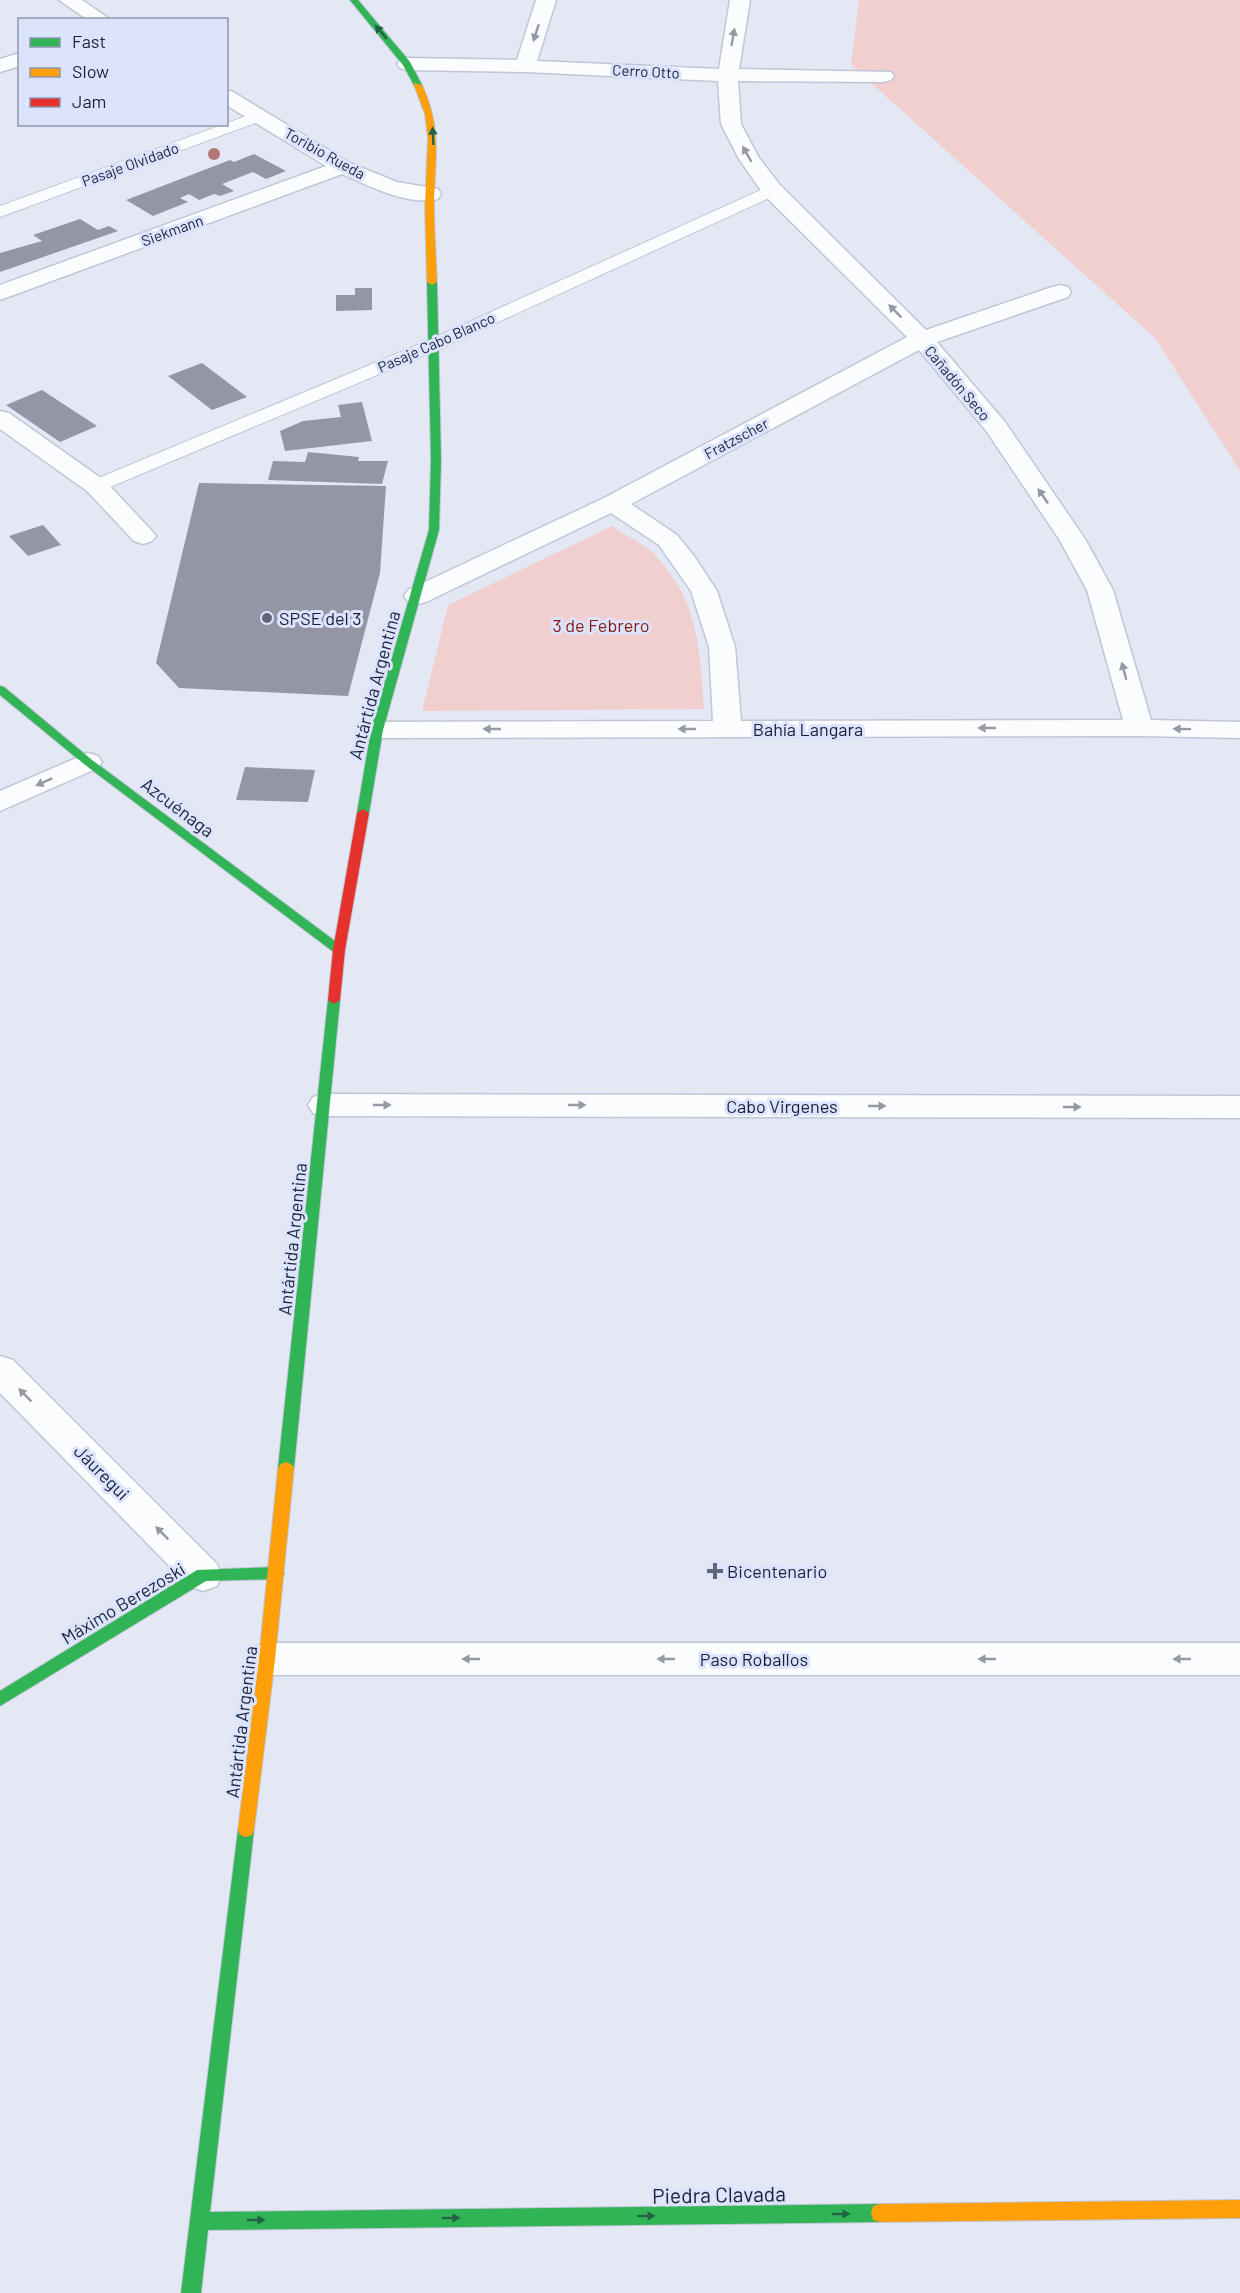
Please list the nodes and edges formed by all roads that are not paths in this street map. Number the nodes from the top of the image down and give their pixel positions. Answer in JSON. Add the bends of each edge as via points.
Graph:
{"nodes":[{"id":1,"x":69,"y":0,"type":"edge"},
{"id":2,"x":354,"y":0,"type":"edge"},
{"id":3,"x":546,"y":0,"type":"edge"},
{"id":4,"x":740,"y":0,"type":"edge"},
{"id":5,"x":99,"y":18,"type":"edge"},
{"id":6,"x":18,"y":60,"type":"edge"},
{"id":7,"x":407,"y":64,"type":"junction"},
{"id":8,"x":0,"y":66,"type":"edge"},
{"id":9,"x":525,"y":66,"type":"junction"},
{"id":10,"x":728,"y":75,"type":"junction"},
{"id":11,"x":884,"y":76,"type":"dead end"},
{"id":12,"x":228,"y":97,"type":"edge"},
{"id":13,"x":260,"y":116,"type":"junction"},
{"id":14,"x":343,"y":167,"type":"junction"},
{"id":15,"x":772,"y":190,"type":"junction"},
{"id":16,"x":430,"y":194,"type":"junction"},
{"id":17,"x":0,"y":212,"type":"edge"},
{"id":18,"x":1060,"y":292,"type":"dead end"},
{"id":19,"x":0,"y":293,"type":"edge"},
{"id":20,"x":921,"y":339,"type":"junction"},
{"id":21,"x":433,"y":345,"type":"junction"},
{"id":22,"x":0,"y":418,"type":"edge"},
{"id":23,"x":96,"y":486,"type":"junction"},
{"id":24,"x":614,"y":503,"type":"junction"},
{"id":25,"x":143,"y":537,"type":"dead end"},
{"id":26,"x":417,"y":596,"type":"junction"},
{"id":27,"x":0,"y":688,"type":"edge"},
{"id":28,"x":1139,"y":728,"type":"junction"},
{"id":29,"x":728,"y":729,"type":"junction"},
{"id":30,"x":377,"y":730,"type":"junction"},
{"id":31,"x":1240,"y":730,"type":"edge"},
{"id":32,"x":88,"y":762,"type":"junction"},
{"id":33,"x":0,"y":802,"type":"edge"},
{"id":34,"x":339,"y":950,"type":"junction"},
{"id":35,"x":324,"y":1105,"type":"junction"},
{"id":36,"x":1240,"y":1107,"type":"edge"},
{"id":37,"x":0,"y":1370,"type":"edge"},
{"id":38,"x":276,"y":1574,"type":"junction"},
{"id":39,"x":203,"y":1575,"type":"junction"},
{"id":40,"x":267,"y":1659,"type":"junction"},
{"id":41,"x":1240,"y":1659,"type":"edge"},
{"id":42,"x":0,"y":1699,"type":"edge"},
{"id":43,"x":1240,"y":2210,"type":"edge"},
{"id":44,"x":198,"y":2221,"type":"junction"},
{"id":45,"x":191,"y":2293,"type":"edge"}],
"edges":[{"from":1,"to":5,"type":"street"},
{"from":7,"to":2,"type":"street","name":"Antártida Argentina","one_way":true},
{"from":3,"to":9,"type":"street","one_way":true},
{"from":10,"to":4,"type":"street","name":"Cañadón Seco","one_way":true},
{"from":6,"to":8,"type":"street"},
{"from":7,"to":9,"type":"street","name":"Cerro Otto"},
{"from":16,"to":7,"type":"street","name":"Antártida Argentina","one_way":true,"via":[[434,134],[427,103]]},
{"from":9,"to":10,"type":"street","name":"Cerro Otto"},
{"from":10,"to":11,"type":"street","name":"Cerro Otto"},
{"from":15,"to":10,"type":"street","name":"Cañadón Seco","one_way":true,"via":[[749,159],[731,124]]},
{"from":12,"to":13,"type":"street","name":"Toribio Rueda"},
{"from":13,"to":14,"type":"street","name":"Toribio Rueda"},
{"from":13,"to":17,"type":"lane","name":"Pasaje Olvidado"},
{"from":14,"to":16,"type":"street","name":"Toribio Rueda","via":[[392,188]]},
{"from":14,"to":19,"type":"street","name":"Siekmann"},
{"from":20,"to":15,"type":"street","name":"Cañadón Seco","one_way":true},
{"from":15,"to":21,"type":"lane","name":"Pasaje Cabo Blanco"},
{"from":16,"to":21,"type":"street","name":"Antártida Argentina"},
{"from":18,"to":20,"type":"street","name":"Fratzscher"},
{"from":20,"to":24,"type":"street","name":"Fratzscher"},
{"from":28,"to":20,"type":"street","name":"Cañadón Seco","one_way":true,"via":[[1100,590],[1083,559],[996,427]]},
{"from":21,"to":23,"type":"lane","name":"Pasaje Cabo Blanco"},
{"from":21,"to":26,"type":"street","name":"Antártida Argentina","via":[[434,530]]},
{"from":22,"to":23,"type":"street"},
{"from":23,"to":25,"type":"street"},
{"from":24,"to":26,"type":"street","name":"Fratzscher"},
{"from":24,"to":29,"type":"street","via":[[668,540],[704,591],[722,646]]},
{"from":26,"to":30,"type":"street","name":"Antártida Argentina"},
{"from":27,"to":32,"type":"street","name":"Azcuénaga"},
{"from":28,"to":29,"type":"street","name":"Bahía Langara","one_way":true},
{"from":31,"to":28,"type":"street","name":"Bahía Langara","one_way":true},
{"from":29,"to":30,"type":"street","name":"Bahía Langara","one_way":true},
{"from":30,"to":34,"type":"street","name":"Antártida Argentina"},
{"from":32,"to":33,"type":"street","one_way":true},
{"from":32,"to":34,"type":"street","name":"Azcuénaga"},
{"from":34,"to":35,"type":"street","name":"Antártida Argentina"},
{"from":35,"to":36,"type":"street","name":"Cabo Virgenes","one_way":true},
{"from":35,"to":38,"type":"street","name":"Antártida Argentina"},
{"from":39,"to":37,"type":"street","name":"Jáuregui","one_way":true},
{"from":38,"to":39,"type":"street","name":"Máximo Berezoski"},
{"from":38,"to":40,"type":"street","name":"Antártida Argentina"},
{"from":39,"to":42,"type":"street","name":"Máximo Berezoski"},
{"from":41,"to":40,"type":"street","name":"Paso Roballos","one_way":true},
{"from":40,"to":44,"type":"street","name":"Antártida Argentina"},
{"from":44,"to":43,"type":"street","name":"Piedra Clavada","one_way":true},
{"from":44,"to":45,"type":"street","name":"Antártida Argentina"}]}
